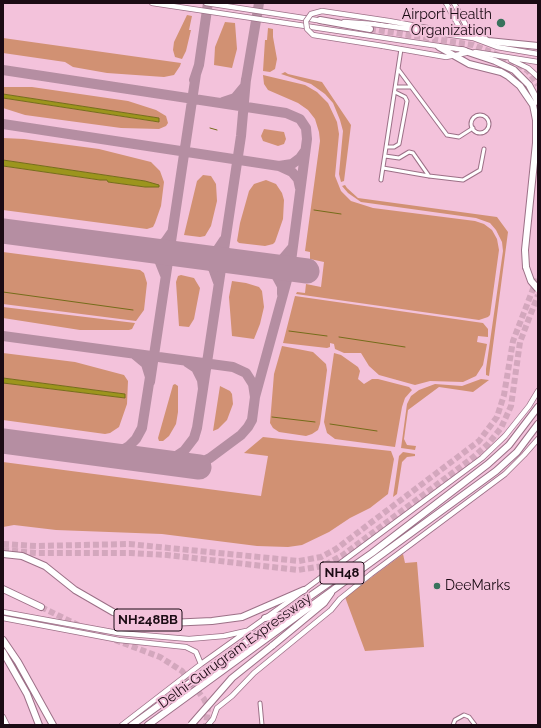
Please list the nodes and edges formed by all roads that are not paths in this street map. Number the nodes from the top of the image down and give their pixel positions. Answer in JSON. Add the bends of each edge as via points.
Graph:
{"nodes":[{"id":1,"x":152,"y":3,"type":"edge"},
{"id":2,"x":206,"y":3,"type":"edge"},
{"id":3,"x":446,"y":3,"type":"edge"},
{"id":4,"x":454,"y":3,"type":"edge"},
{"id":5,"x":320,"y":20,"type":"junction"},
{"id":6,"x":370,"y":29,"type":"tunnel mouth"},
{"id":7,"x":464,"y":35,"type":"junction"},
{"id":8,"x":472,"y":35,"type":"junction"},
{"id":9,"x":538,"y":46,"type":"edge"},
{"id":10,"x":439,"y":47,"type":"junction"},
{"id":11,"x":401,"y":49,"type":"junction"},
{"id":12,"x":462,"y":50,"type":"junction"},
{"id":13,"x":473,"y":54,"type":"junction"},
{"id":14,"x":538,"y":54,"type":"edge"},
{"id":15,"x":452,"y":55,"type":"junction"},
{"id":16,"x":502,"y":56,"type":"junction"},
{"id":17,"x":538,"y":62,"type":"edge"},
{"id":18,"x":398,"y":69,"type":"junction"},
{"id":19,"x":538,"y":77,"type":"edge"},
{"id":20,"x":396,"y":87,"type":"junction"},
{"id":21,"x":411,"y":87,"type":"junction"},
{"id":22,"x":395,"y":92,"type":"junction"},
{"id":23,"x":538,"y":102,"type":"edge"},
{"id":24,"x":473,"y":128,"type":"junction"},
{"id":25,"x":386,"y":147,"type":"junction"},
{"id":26,"x":484,"y":149,"type":"dead end"},
{"id":27,"x":385,"y":156,"type":"junction"},
{"id":28,"x":383,"y":168,"type":"junction"},
{"id":29,"x":429,"y":176,"type":"junction"},
{"id":30,"x":381,"y":180,"type":"dead end"},
{"id":31,"x":538,"y":289,"type":"edge"},
{"id":32,"x":538,"y":391,"type":"edge"},
{"id":33,"x":538,"y":407,"type":"edge"},
{"id":34,"x":538,"y":424,"type":"edge"},
{"id":35,"x":538,"y":439,"type":"edge"},
{"id":36,"x":3,"y":554,"type":"edge"},
{"id":37,"x":3,"y":589,"type":"edge"},
{"id":38,"x":304,"y":590,"type":"junction"},
{"id":39,"x":317,"y":591,"type":"junction"},
{"id":40,"x":331,"y":591,"type":"junction"},
{"id":41,"x":298,"y":594,"type":"junction"},
{"id":42,"x":41,"y":607,"type":"tunnel mouth"},
{"id":43,"x":293,"y":607,"type":"junction"},
{"id":44,"x":3,"y":612,"type":"edge"},
{"id":45,"x":283,"y":615,"type":"junction"},
{"id":46,"x":3,"y":618,"type":"edge"},
{"id":47,"x":264,"y":618,"type":"junction"},
{"id":48,"x":248,"y":630,"type":"junction"},
{"id":49,"x":3,"y":640,"type":"edge"},
{"id":50,"x":3,"y":652,"type":"edge"},
{"id":51,"x":201,"y":664,"type":"junction"},
{"id":52,"x":260,"y":704,"type":"dead end"},
{"id":53,"x":3,"y":717,"type":"edge"},
{"id":54,"x":8,"y":725,"type":"edge"},
{"id":55,"x":39,"y":725,"type":"edge"},
{"id":56,"x":53,"y":725,"type":"edge"},
{"id":57,"x":122,"y":725,"type":"edge"},
{"id":58,"x":132,"y":725,"type":"edge"},
{"id":59,"x":148,"y":725,"type":"edge"},
{"id":60,"x":191,"y":725,"type":"edge"},
{"id":61,"x":210,"y":725,"type":"edge"},
{"id":62,"x":262,"y":725,"type":"edge"},
{"id":63,"x":453,"y":725,"type":"edge"},
{"id":64,"x":475,"y":725,"type":"edge"}],
"edges":[{"from":1,"to":10,"type":"main road"},
{"from":2,"to":5,"type":"main road"},
{"from":3,"to":7,"type":"main road"},
{"from":4,"to":8,"type":"main road"},
{"from":5,"to":6,"type":"highway"},
{"from":5,"to":7,"type":"main road"},
{"from":7,"to":8,"type":"main road"},
{"from":7,"to":11,"type":"main road","bridge":true,"via":[[317,11],[308,16],[306,21],[307,29],[313,34]]},
{"from":8,"to":9,"type":"highway","via":[[498,42]]},
{"from":8,"to":14,"type":"main road","via":[[497,47]]},
{"from":10,"to":12,"type":"main road"},
{"from":10,"to":15,"type":"highway"},
{"from":11,"to":15,"type":"main road","via":[[439,56]]},
{"from":11,"to":18,"type":"street"},
{"from":12,"to":13,"type":"highway"},
{"from":12,"to":16,"type":"main road"},
{"from":13,"to":15,"type":"main road"},
{"from":13,"to":23,"type":"highway","via":[[514,70],[529,85]]},
{"from":15,"to":31,"type":"highway","bridge":true,"via":[[469,64],[501,72],[520,86],[529,98],[536,120],[536,143],[526,267],[530,281]]},
{"from":16,"to":17,"type":"main road"},
{"from":16,"to":19,"type":"main road","via":[[519,63]]},
{"from":18,"to":20,"type":"street"},
{"from":18,"to":21,"type":"street"},
{"from":20,"to":21,"type":"street"},
{"from":20,"to":22,"type":"street"},
{"from":21,"to":24,"type":"street","via":[[447,135],[459,137]]},
{"from":22,"to":25,"type":"street"},
{"from":22,"to":25,"type":"street","via":[[406,97],[407,101],[399,144]]},
{"from":24,"to":24,"type":"street","via":[[472,121],[476,116],[483,116],[488,120],[489,126],[485,131],[478,132]]},
{"from":25,"to":27,"type":"street"},
{"from":26,"to":29,"type":"street","via":[[480,169],[467,178],[461,180]]},
{"from":27,"to":28,"type":"street"},
{"from":27,"to":29,"type":"street","via":[[399,158],[409,152],[413,153]]},
{"from":28,"to":29,"type":"street"},
{"from":28,"to":30,"type":"street"},
{"from":32,"to":38,"type":"main road","via":[[505,436],[486,454]]},
{"from":33,"to":39,"type":"highway","name":"Delhi-Gurugram Expressway","number":"NH48","via":[[510,445],[488,464],[372,553]]},
{"from":34,"to":40,"type":"highway","name":"Delhi-Gurugram Expressway","number":"NH48","via":[[517,452],[496,471]]},
{"from":35,"to":61,"type":"main road","via":[[505,474],[371,574],[254,673],[217,708]]},
{"from":36,"to":38,"type":"highway","number":"NH248BB","via":[[22,556],[45,566],[76,590],[113,612],[169,623],[242,617]]},
{"from":37,"to":42,"type":"highway"},
{"from":38,"to":39,"type":"main road"},
{"from":38,"to":41,"type":"main road"},
{"from":39,"to":43,"type":"highway","name":"Delhi-Gurugram Expressway","number":"NH48"},
{"from":40,"to":59,"type":"highway","name":"Delhi-Gurugram Expressway","number":"NH48"},
{"from":40,"to":60,"type":"highway","bridge":true,"via":[[324,603],[232,678]]},
{"from":41,"to":43,"type":"highway"},
{"from":41,"to":47,"type":"main road"},
{"from":43,"to":45,"type":"highway","name":"Delhi-Gurugram Expressway","number":"NH48"},
{"from":44,"to":48,"type":"main road","via":[[118,633],[189,639],[224,636]]},
{"from":45,"to":47,"type":"highway"},
{"from":45,"to":58,"type":"highway","name":"Delhi-Gurugram Expressway","number":"NH48"},
{"from":46,"to":51,"type":"main road","via":[[119,640],[186,647],[196,652]]},
{"from":47,"to":48,"type":"main road"},
{"from":48,"to":51,"type":"main road"},
{"from":49,"to":56,"type":"highway"},
{"from":50,"to":55,"type":"highway","via":[[27,694]]},
{"from":51,"to":57,"type":"main road"},
{"from":52,"to":62,"type":"street"},
{"from":53,"to":54,"type":"main road"},
{"from":63,"to":64,"type":"street","via":[[455,720],[464,715]]}]}
